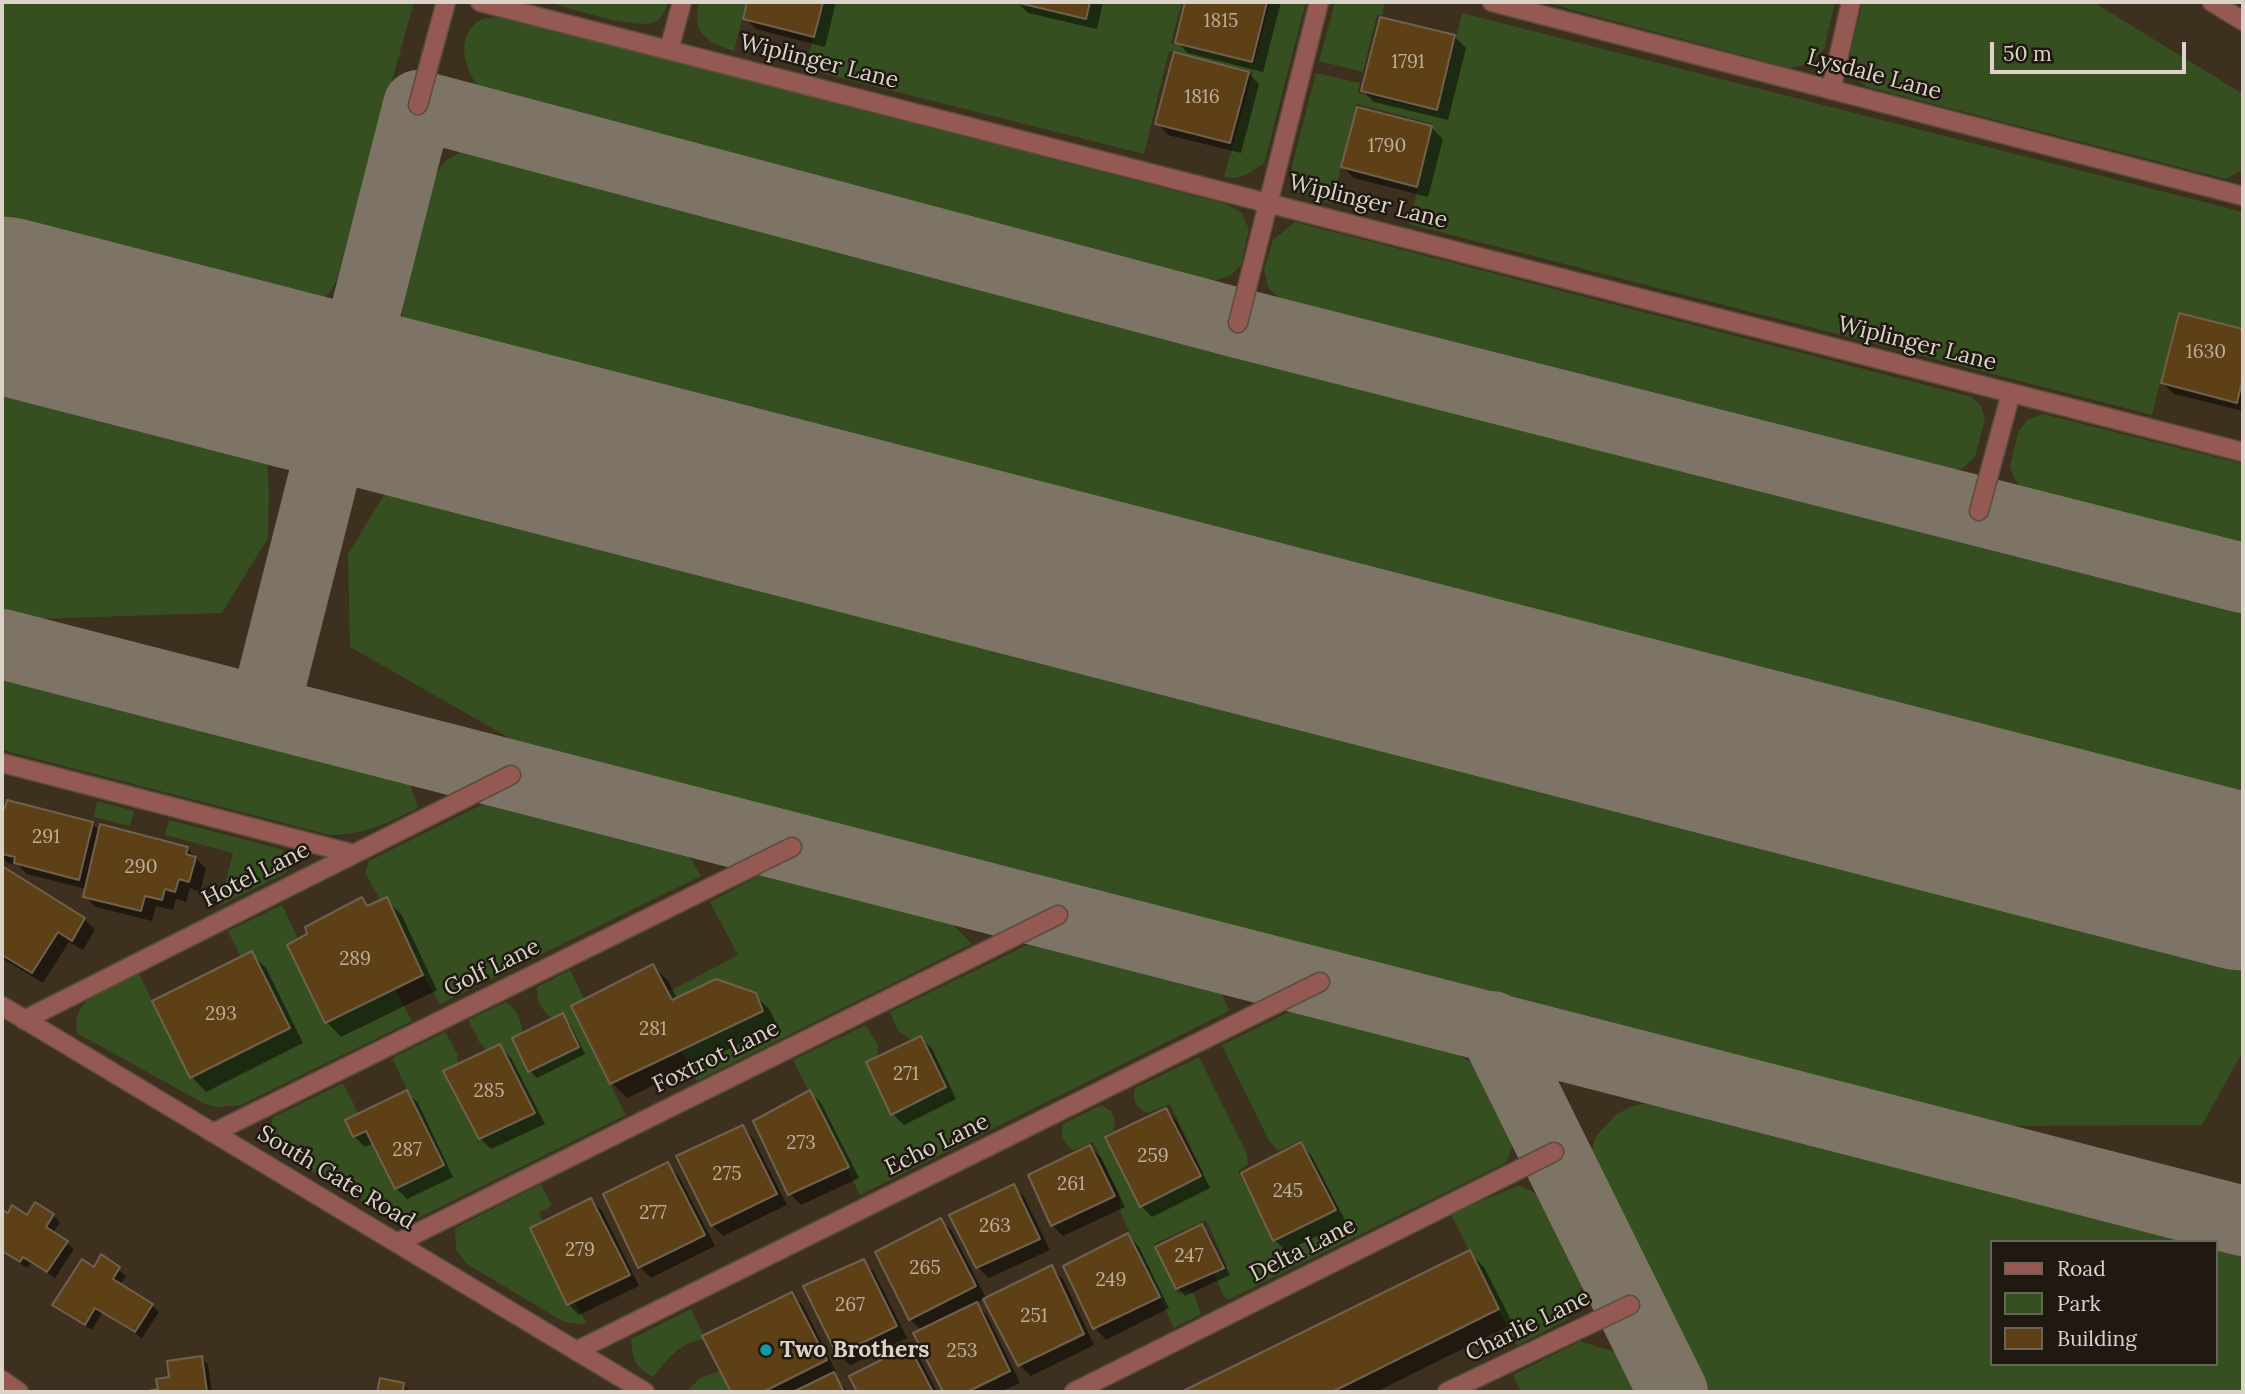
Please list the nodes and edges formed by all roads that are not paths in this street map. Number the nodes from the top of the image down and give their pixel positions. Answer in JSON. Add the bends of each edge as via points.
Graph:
{"nodes":[{"id":1,"x":446,"y":2,"type":"edge"},
{"id":2,"x":480,"y":2,"type":"edge"},
{"id":3,"x":682,"y":2,"type":"edge"},
{"id":4,"x":1319,"y":2,"type":"edge"},
{"id":5,"x":1492,"y":2,"type":"edge"},
{"id":6,"x":1851,"y":2,"type":"edge"},
{"id":7,"x":2212,"y":2,"type":"edge"},
{"id":8,"x":2243,"y":22,"type":"edge"},
{"id":9,"x":669,"y":50,"type":"junction"},
{"id":10,"x":1831,"y":90,"type":"junction"},
{"id":11,"x":418,"y":105,"type":"dead end"},
{"id":12,"x":2243,"y":196,"type":"edge"},
{"id":13,"x":1269,"y":202,"type":"junction"},
{"id":14,"x":1238,"y":323,"type":"dead end"},
{"id":15,"x":2011,"y":393,"type":"junction"},
{"id":16,"x":2243,"y":453,"type":"edge"},
{"id":17,"x":1979,"y":511,"type":"dead end"},
{"id":18,"x":2,"y":763,"type":"edge"},
{"id":19,"x":511,"y":775,"type":"dead end"},
{"id":20,"x":792,"y":847,"type":"dead end"},
{"id":21,"x":354,"y":854,"type":"junction"},
{"id":22,"x":1058,"y":915,"type":"dead end"},
{"id":23,"x":1320,"y":982,"type":"dead end"},
{"id":24,"x":2,"y":1006,"type":"edge"},
{"id":25,"x":24,"y":1020,"type":"junction"},
{"id":26,"x":213,"y":1133,"type":"junction"},
{"id":27,"x":1555,"y":1152,"type":"dead end"},
{"id":28,"x":397,"y":1243,"type":"junction"},
{"id":29,"x":1630,"y":1305,"type":"dead end"},
{"id":30,"x":576,"y":1351,"type":"junction"},
{"id":31,"x":2,"y":1380,"type":"edge"},
{"id":32,"x":19,"y":1392,"type":"edge"},
{"id":33,"x":645,"y":1392,"type":"edge"},
{"id":34,"x":1074,"y":1392,"type":"edge"},
{"id":35,"x":1447,"y":1392,"type":"edge"}],
"edges":[{"from":1,"to":11,"type":"street"},
{"from":2,"to":9,"type":"street","name":"Wiplinger Lane"},
{"from":3,"to":9,"type":"street"},
{"from":4,"to":13,"type":"street"},
{"from":5,"to":10,"type":"street","name":"Lysdale Lane"},
{"from":6,"to":10,"type":"street"},
{"from":7,"to":8,"type":"street"},
{"from":9,"to":13,"type":"street","name":"Wiplinger Lane"},
{"from":10,"to":12,"type":"street","name":"Lysdale Lane"},
{"from":13,"to":14,"type":"street"},
{"from":13,"to":15,"type":"street","name":"Wiplinger Lane"},
{"from":15,"to":16,"type":"street","name":"Wiplinger Lane"},
{"from":15,"to":17,"type":"street"},
{"from":18,"to":21,"type":"street"},
{"from":19,"to":21,"type":"street","name":"Hotel Lane"},
{"from":20,"to":26,"type":"street","name":"Golf Lane"},
{"from":21,"to":25,"type":"street","name":"Hotel Lane"},
{"from":22,"to":28,"type":"street","name":"Foxtrot Lane"},
{"from":23,"to":30,"type":"street","name":"Echo Lane"},
{"from":24,"to":25,"type":"street","name":"South Gate Road"},
{"from":25,"to":26,"type":"street","name":"South Gate Road"},
{"from":26,"to":28,"type":"street","name":"South Gate Road"},
{"from":27,"to":34,"type":"street","name":"Delta Lane"},
{"from":28,"to":30,"type":"street","name":"South Gate Road"},
{"from":29,"to":35,"type":"street","name":"Charlie Lane"},
{"from":30,"to":33,"type":"street","name":"South Gate Road"},
{"from":31,"to":32,"type":"street"}]}
